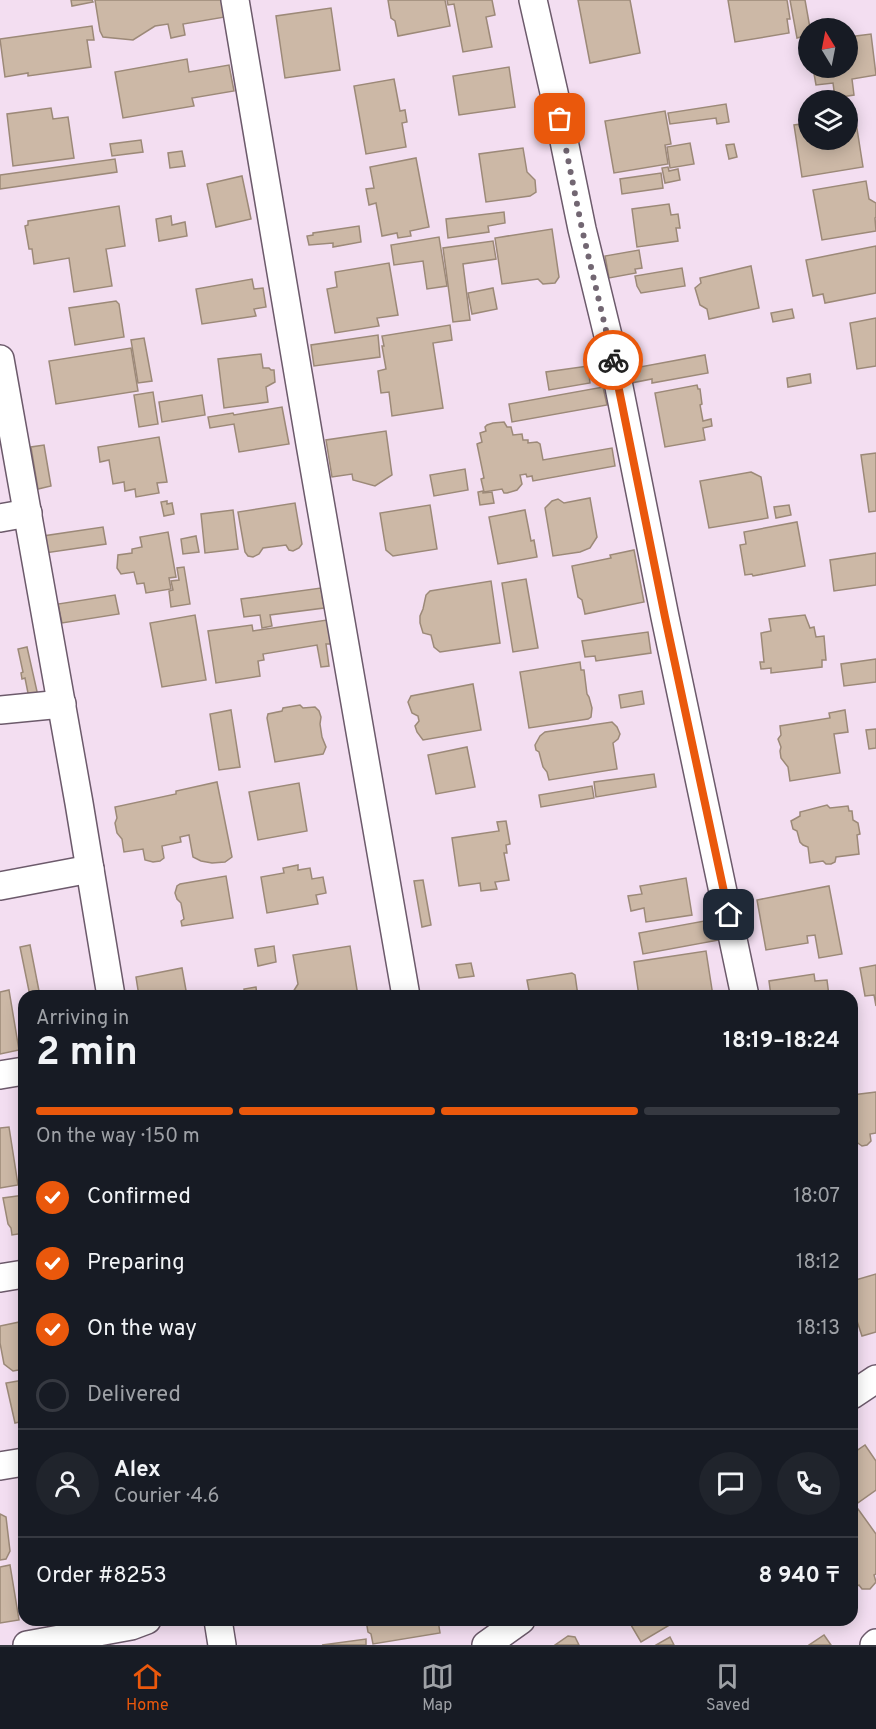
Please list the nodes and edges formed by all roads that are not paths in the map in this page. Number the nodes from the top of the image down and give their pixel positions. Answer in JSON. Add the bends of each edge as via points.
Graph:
{"nodes":[{"id":1,"x":235,"y":0,"type":"edge"},
{"id":2,"x":533,"y":0,"type":"edge"},
{"id":3,"x":0,"y":359,"type":"edge"},
{"id":4,"x":28,"y":513,"type":"junction"},
{"id":5,"x":0,"y":518,"type":"edge"},
{"id":6,"x":62,"y":704,"type":"junction"},
{"id":7,"x":0,"y":710,"type":"edge"},
{"id":8,"x":90,"y":869,"type":"junction"},
{"id":9,"x":0,"y":886,"type":"edge"},
{"id":10,"x":110,"y":990,"type":"edge"},
{"id":11,"x":405,"y":990,"type":"edge"},
{"id":12,"x":744,"y":990,"type":"edge"},
{"id":13,"x":18,"y":1072,"type":"edge"},
{"id":14,"x":0,"y":1075,"type":"edge"},
{"id":15,"x":18,"y":1275,"type":"edge"},
{"id":16,"x":0,"y":1278,"type":"edge"},
{"id":17,"x":876,"y":1380,"type":"edge"},
{"id":18,"x":858,"y":1391,"type":"edge"},
{"id":19,"x":18,"y":1463,"type":"edge"},
{"id":20,"x":0,"y":1466,"type":"edge"},
{"id":21,"x":219,"y":1626,"type":"edge"},
{"id":22,"x":510,"y":1626,"type":"edge"},
{"id":23,"x":136,"y":1628,"type":"edge"},
{"id":24,"x":27,"y":1645,"type":"edge"},
{"id":25,"x":222,"y":1645,"type":"edge"},
{"id":26,"x":486,"y":1645,"type":"edge"}],
"edges":[{"from":1,"to":11,"type":"street"},
{"from":2,"to":12,"type":"street","via":[[612,352]]},
{"from":3,"to":4,"type":"street"},
{"from":4,"to":5,"type":"street"},
{"from":4,"to":6,"type":"street"},
{"from":6,"to":7,"type":"street"},
{"from":6,"to":8,"type":"street"},
{"from":8,"to":9,"type":"street"},
{"from":8,"to":10,"type":"street"},
{"from":13,"to":14,"type":"street"},
{"from":15,"to":16,"type":"street"},
{"from":17,"to":18,"type":"street"},
{"from":19,"to":20,"type":"street"},
{"from":21,"to":25,"type":"street"},
{"from":22,"to":26,"type":"street"},
{"from":23,"to":24,"type":"street"}]}
